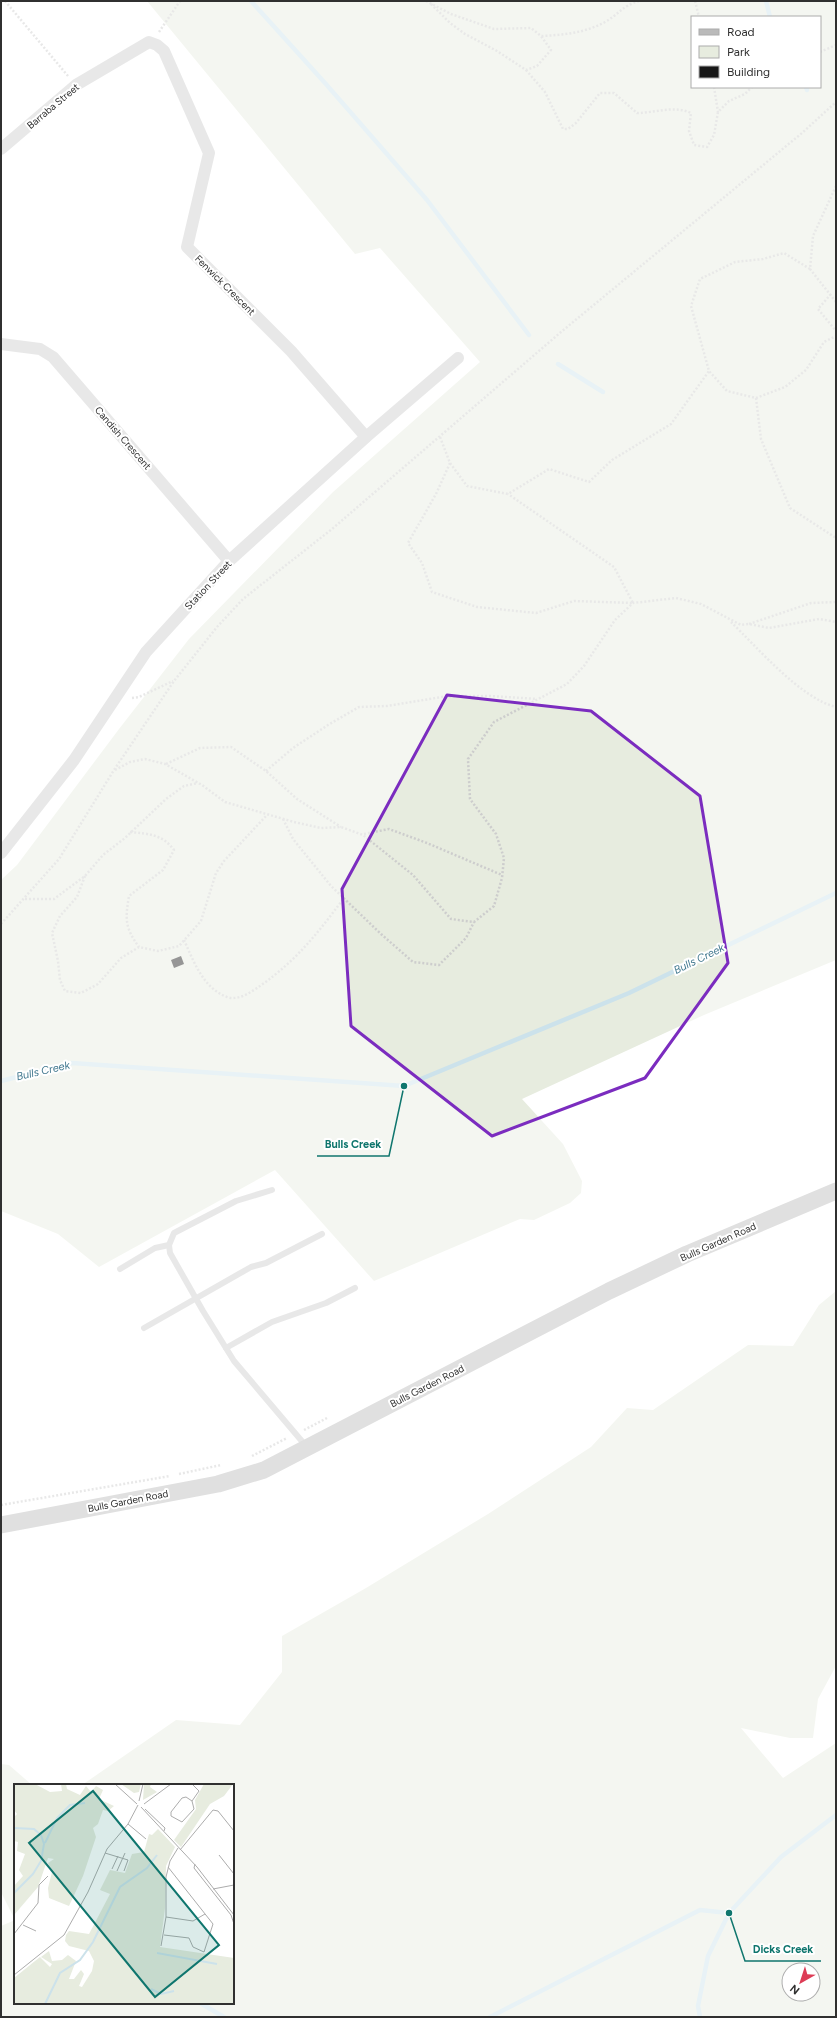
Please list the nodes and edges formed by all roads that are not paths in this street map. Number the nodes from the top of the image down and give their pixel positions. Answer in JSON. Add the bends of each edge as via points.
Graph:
{"nodes":[{"id":1,"x":149,"y":42,"type":"joint"},
{"id":2,"x":1,"y":149,"type":"edge"},
{"id":3,"x":1,"y":344,"type":"edge"},
{"id":4,"x":458,"y":358,"type":"dead end"},
{"id":5,"x":366,"y":438,"type":"junction"},
{"id":6,"x":230,"y":561,"type":"junction"},
{"id":7,"x":1,"y":853,"type":"edge"},
{"id":8,"x":272,"y":1190,"type":"dead end"},
{"id":9,"x":836,"y":1191,"type":"edge"},
{"id":10,"x":322,"y":1234,"type":"dead end"},
{"id":11,"x":169,"y":1245,"type":"junction"},
{"id":12,"x":120,"y":1268,"type":"dead end"},
{"id":13,"x":355,"y":1288,"type":"dead end"},
{"id":14,"x":195,"y":1297,"type":"junction"},
{"id":15,"x":144,"y":1328,"type":"dead end"},
{"id":16,"x":226,"y":1348,"type":"junction"},
{"id":17,"x":307,"y":1447,"type":"junction"},
{"id":18,"x":1,"y":1525,"type":"edge"}],
"edges":[{"from":1,"to":2,"type":"street","name":"Barraba Street","via":[[76,85]]},
{"from":1,"to":5,"type":"street","name":"Fenwick Crescent","via":[[164,51],[209,153],[187,247],[291,351]]},
{"from":3,"to":6,"type":"street","name":"Candish Crescent","via":[[40,349],[53,357]]},
{"from":4,"to":5,"type":"street","name":"Station Street"},
{"from":5,"to":6,"type":"street","name":"Station Street"},
{"from":6,"to":7,"type":"street","name":"Station Street","via":[[146,652],[74,760]]},
{"from":8,"to":11,"type":"lane","via":[[216,1210],[174,1233]]},
{"from":9,"to":17,"type":"main road","name":"Bulls Garden Road","via":[[687,1254],[609,1291]]},
{"from":10,"to":14,"type":"lane","via":[[266,1263],[251,1266]]},
{"from":11,"to":12,"type":"lane","via":[[155,1248]]},
{"from":11,"to":14,"type":"lane","via":[[170,1253]]},
{"from":13,"to":16,"type":"lane","via":[[326,1303],[272,1322]]},
{"from":14,"to":15,"type":"lane"},
{"from":14,"to":16,"type":"lane"},
{"from":16,"to":17,"type":"lane","via":[[254,1386]]},
{"from":17,"to":18,"type":"main road","name":"Bulls Garden Road","via":[[264,1470],[218,1484]]}]}
